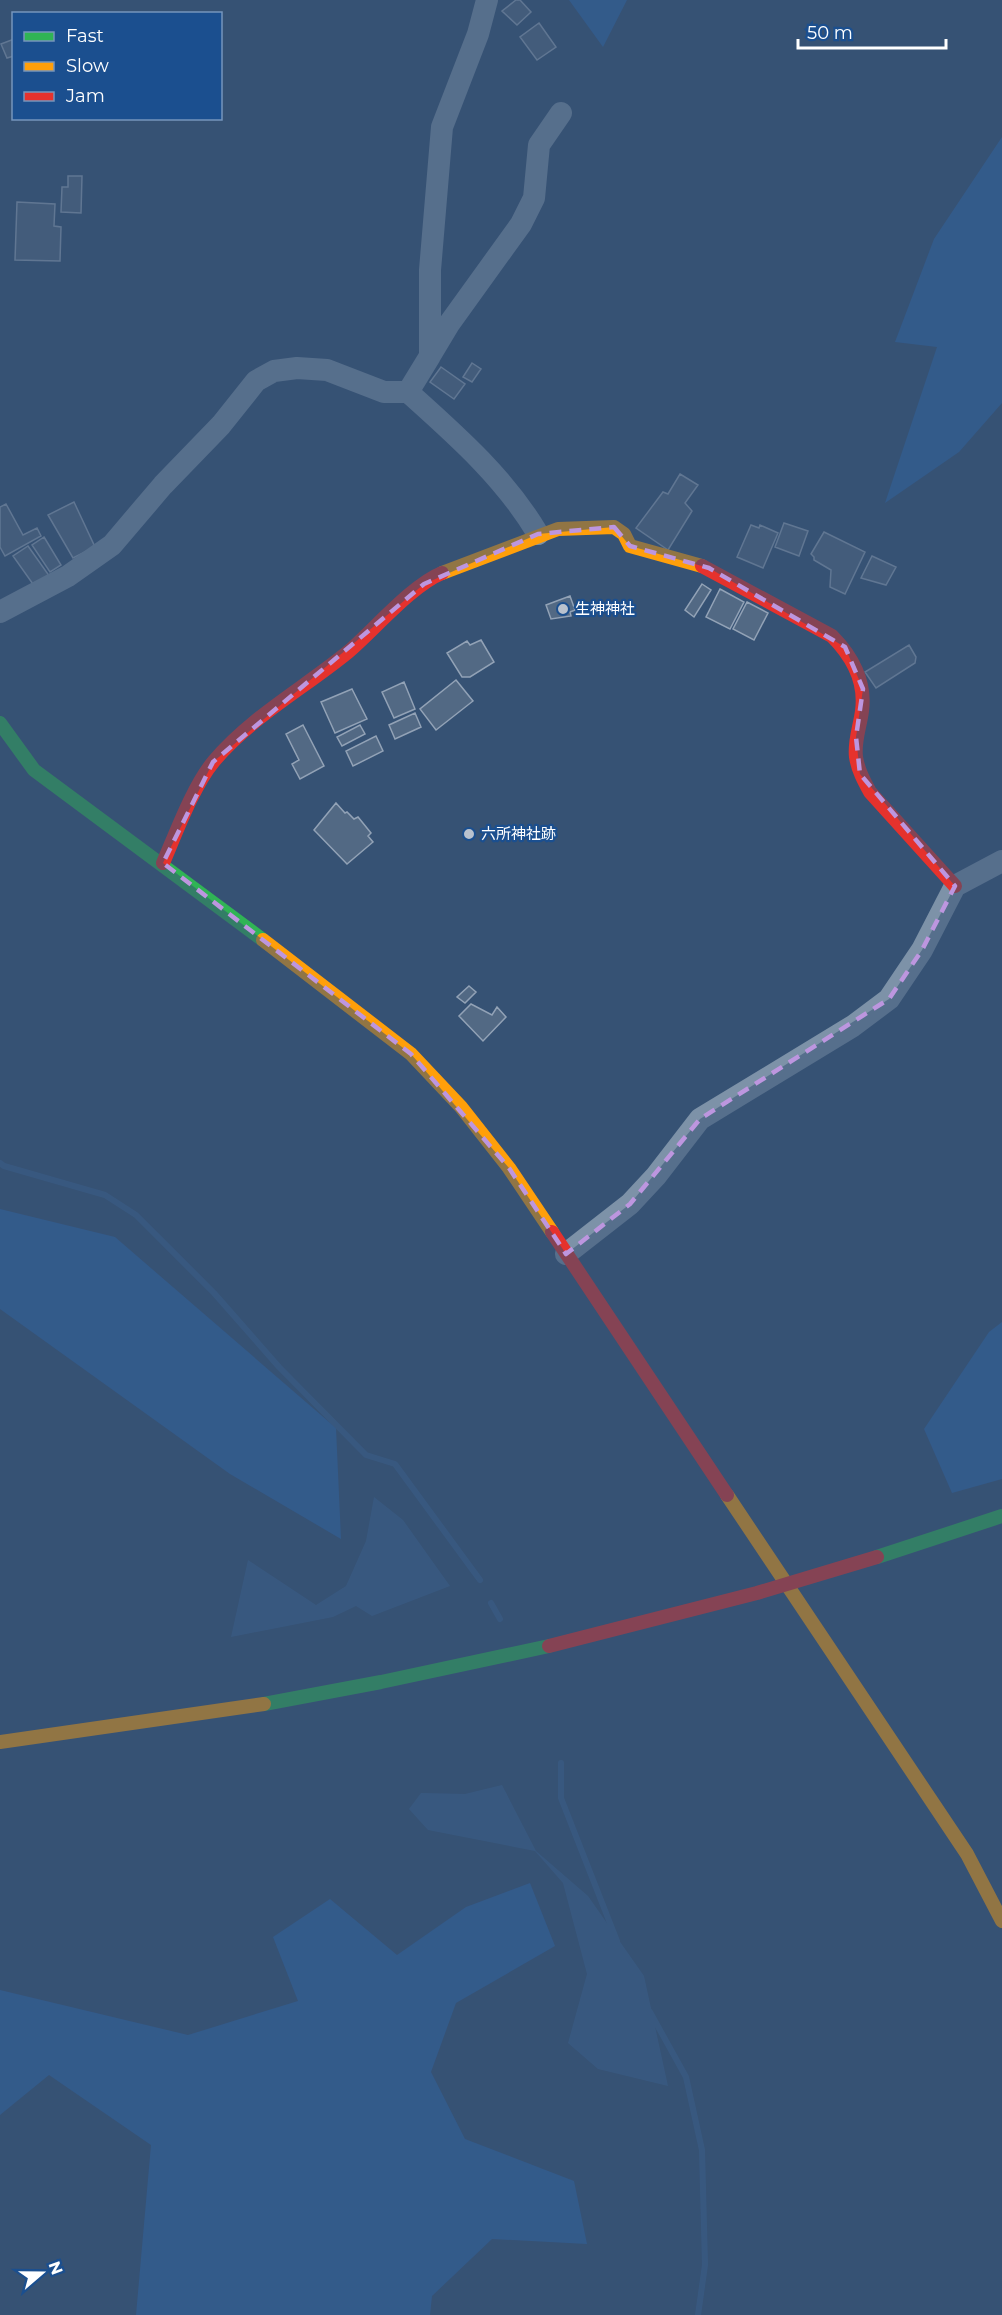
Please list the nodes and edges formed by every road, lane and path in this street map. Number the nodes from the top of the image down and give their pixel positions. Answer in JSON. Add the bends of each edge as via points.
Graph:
{"nodes":[{"id":1,"x":487,"y":0,"type":"edge"},
{"id":2,"x":561,"y":113,"type":"dead end"},
{"id":3,"x":430,"y":356,"type":"junction"},
{"id":4,"x":408,"y":392,"type":"junction"},
{"id":5,"x":538,"y":534,"type":"junction"},
{"id":6,"x":0,"y":612,"type":"edge"},
{"id":7,"x":0,"y":723,"type":"edge"},
{"id":8,"x":1002,"y":861,"type":"edge"},
{"id":9,"x":163,"y":863,"type":"junction"},
{"id":10,"x":955,"y":886,"type":"junction"},
{"id":11,"x":566,"y":1254,"type":"junction"},
{"id":12,"x":1002,"y":1516,"type":"edge"},
{"id":13,"x":0,"y":1742,"type":"edge"},
{"id":14,"x":1002,"y":1921,"type":"edge"}],
"edges":[{"from":1,"to":3,"type":"street","via":[[442,127],[430,270]]},
{"from":2,"to":3,"type":"street","via":[[539,145],[534,198],[521,224]]},
{"from":3,"to":4,"type":"street"},
{"from":4,"to":5,"type":"street","via":[[466,443],[522,507]]},
{"from":4,"to":6,"type":"street","via":[[384,392],[327,370],[274,371],[256,381],[112,545],[68,576]]},
{"from":5,"to":9,"type":"main road","via":[[438,574],[348,652],[256,722],[213,762],[184,812]]},
{"from":5,"to":10,"type":"main road","via":[[614,526],[630,546],[709,568],[832,636],[845,648],[863,688],[856,737],[860,774],[870,792]]},
{"from":7,"to":9,"type":"main road","via":[[34,770]]},
{"from":8,"to":10,"type":"street"},
{"from":9,"to":11,"type":"main road","via":[[411,1054],[461,1107],[510,1168]]},
{"from":10,"to":11,"type":"street","via":[[922,950],[889,999],[853,1026],[700,1119],[630,1204]]},
{"from":11,"to":14,"type":"main road","via":[[967,1854]]},
{"from":12,"to":13,"type":"main road","via":[[852,1565],[573,1641],[362,1687],[137,1726]]}]}
